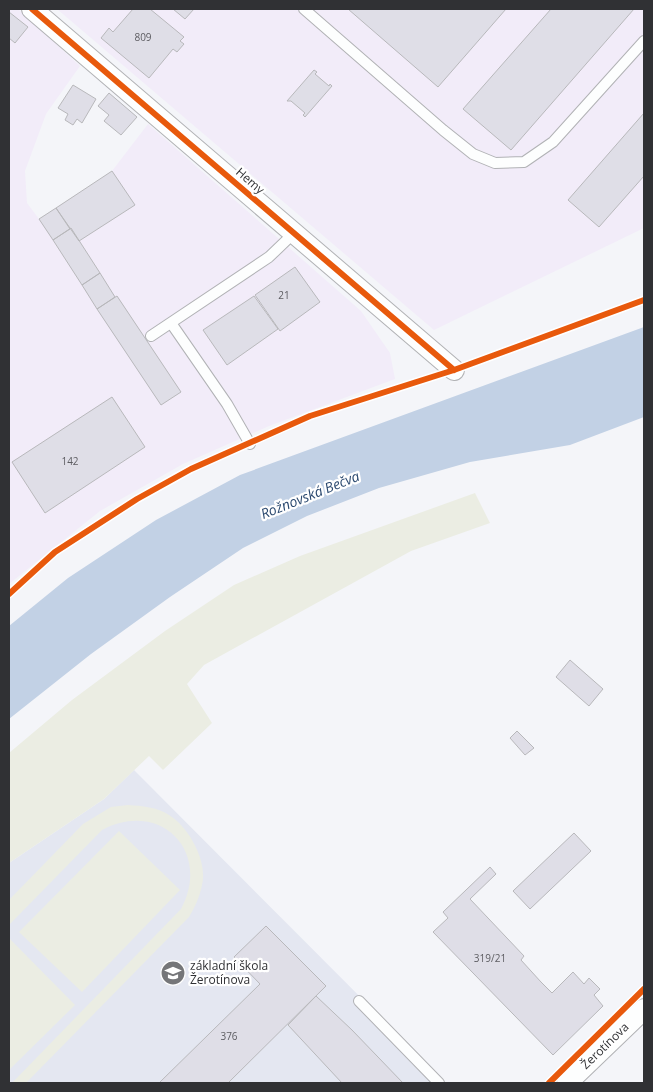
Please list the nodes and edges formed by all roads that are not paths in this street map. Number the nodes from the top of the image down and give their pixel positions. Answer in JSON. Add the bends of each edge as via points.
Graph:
{"nodes":[{"id":1,"x":32,"y":9,"type":"edge"},
{"id":2,"x":304,"y":9,"type":"edge"},
{"id":3,"x":644,"y":41,"type":"edge"},
{"id":4,"x":294,"y":233,"type":"junction"},
{"id":5,"x":171,"y":322,"type":"junction"},
{"id":6,"x":151,"y":336,"type":"dead end"},
{"id":7,"x":454,"y":370,"type":"dead end"},
{"id":8,"x":250,"y":444,"type":"dead end"},
{"id":9,"x":359,"y":1001,"type":"dead end"},
{"id":10,"x":644,"y":1010,"type":"edge"},
{"id":11,"x":439,"y":1083,"type":"edge"},
{"id":12,"x":566,"y":1083,"type":"edge"}],
"edges":[{"from":1,"to":4,"type":"street","name":"Hemy"},
{"from":2,"to":3,"type":"lane","via":[[443,130],[473,154],[495,163],[524,162],[553,142]]},
{"from":4,"to":5,"type":"lane","via":[[269,257]]},
{"from":4,"to":7,"type":"street","name":"Hemy"},
{"from":5,"to":6,"type":"lane"},
{"from":5,"to":8,"type":"lane"},
{"from":9,"to":11,"type":"lane"},
{"from":10,"to":12,"type":"street","name":"Žerotínova"}]}
